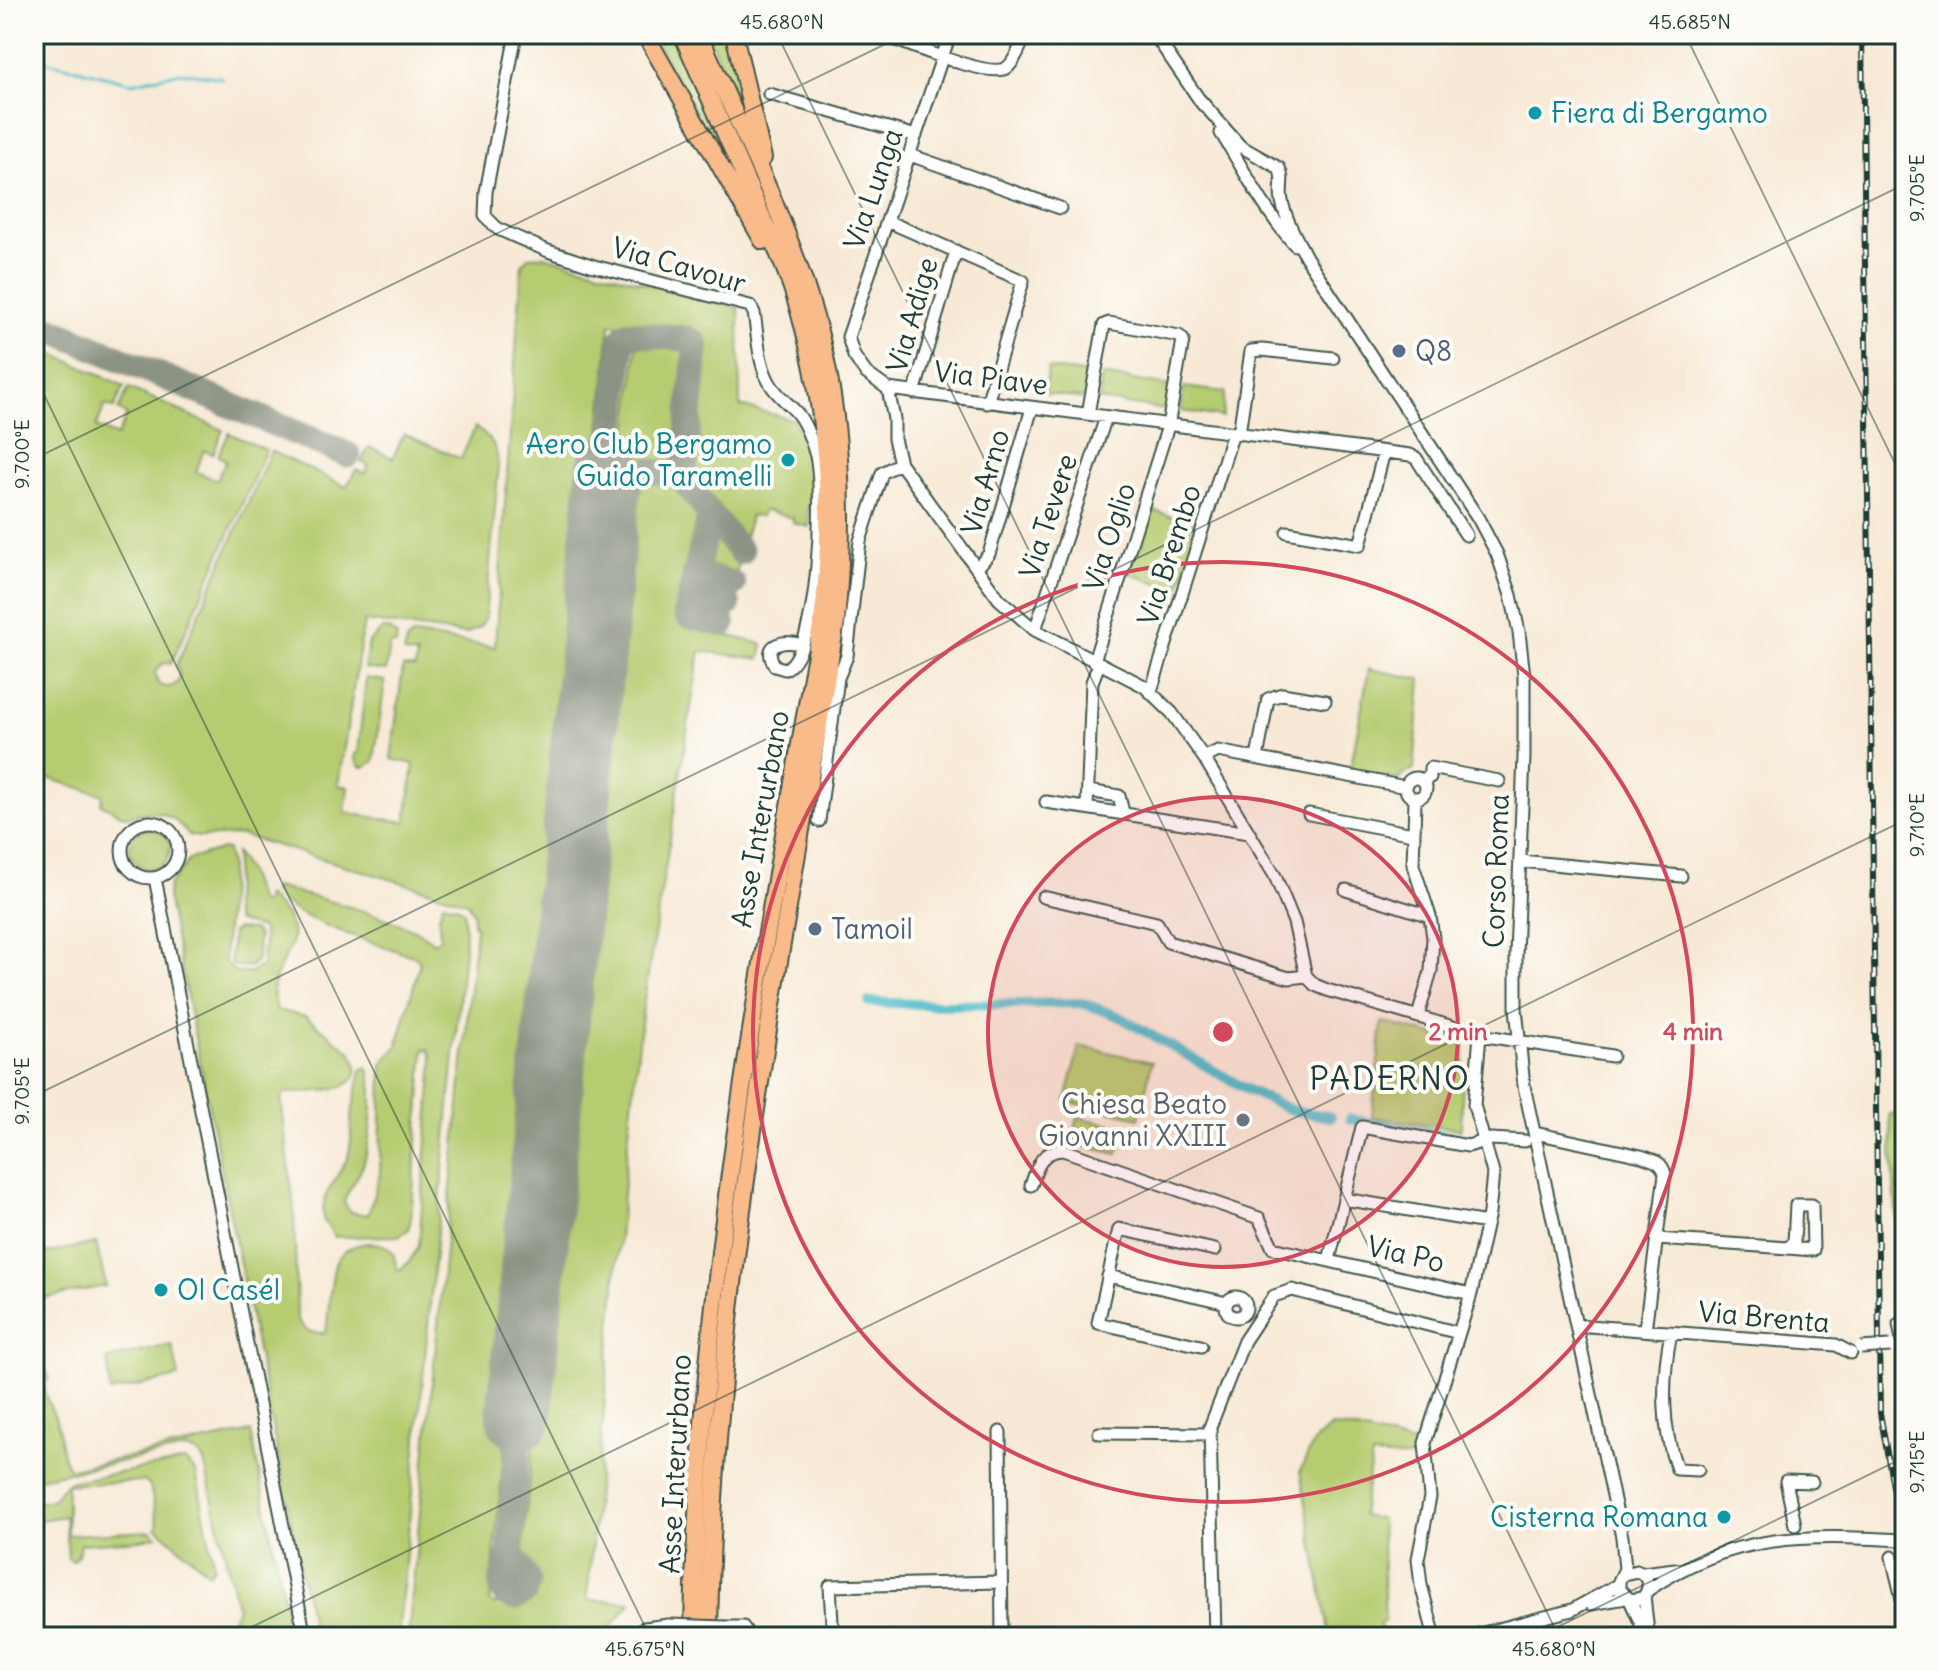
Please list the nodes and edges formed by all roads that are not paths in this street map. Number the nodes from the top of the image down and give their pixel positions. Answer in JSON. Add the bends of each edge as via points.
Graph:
{"nodes":[{"id":1,"x":516,"y":34,"type":"edge"},
{"id":2,"x":645,"y":34,"type":"edge"},
{"id":3,"x":682,"y":34,"type":"edge"},
{"id":4,"x":699,"y":34,"type":"edge"},
{"id":5,"x":734,"y":34,"type":"edge"},
{"id":6,"x":887,"y":34,"type":"edge"},
{"id":7,"x":950,"y":34,"type":"edge"},
{"id":8,"x":1026,"y":34,"type":"edge"},
{"id":9,"x":1154,"y":34,"type":"edge"},
{"id":10,"x":943,"y":57,"type":"junction"},
{"id":11,"x":769,"y":94,"type":"dead end"},
{"id":12,"x":1200,"y":100,"type":"junction"},
{"id":13,"x":916,"y":136,"type":"junction"},
{"id":14,"x":910,"y":155,"type":"junction"},
{"id":15,"x":1265,"y":162,"type":"junction"},
{"id":16,"x":1250,"y":178,"type":"junction"},
{"id":17,"x":766,"y":187,"type":"junction"},
{"id":18,"x":1281,"y":187,"type":"junction"},
{"id":19,"x":1256,"y":191,"type":"junction"},
{"id":20,"x":1060,"y":208,"type":"dead end"},
{"id":21,"x":887,"y":221,"type":"junction"},
{"id":22,"x":956,"y":251,"type":"junction"},
{"id":23,"x":1306,"y":257,"type":"junction"},
{"id":24,"x":1333,"y":358,"type":"dead end"},
{"id":25,"x":888,"y":389,"type":"junction"},
{"id":26,"x":914,"y":393,"type":"junction"},
{"id":27,"x":987,"y":403,"type":"junction"},
{"id":28,"x":1032,"y":408,"type":"junction"},
{"id":29,"x":1088,"y":414,"type":"junction"},
{"id":30,"x":1106,"y":417,"type":"junction"},
{"id":31,"x":820,"y":422,"type":"junction"},
{"id":32,"x":1168,"y":426,"type":"junction"},
{"id":33,"x":1236,"y":434,"type":"junction"},
{"id":34,"x":1384,"y":452,"type":"junction"},
{"id":35,"x":900,"y":463,"type":"junction"},
{"id":36,"x":1287,"y":532,"type":"dead end"},
{"id":37,"x":1466,"y":535,"type":"dead end"},
{"id":38,"x":978,"y":567,"type":"junction"},
{"id":39,"x":1035,"y":630,"type":"junction"},
{"id":40,"x":803,"y":645,"type":"dead end"},
{"id":41,"x":1096,"y":663,"type":"junction"},
{"id":42,"x":1151,"y":691,"type":"junction"},
{"id":43,"x":1325,"y":701,"type":"dead end"},
{"id":44,"x":1204,"y":758,"type":"junction"},
{"id":45,"x":1257,"y":758,"type":"junction"},
{"id":46,"x":1422,"y":780,"type":"junction"},
{"id":47,"x":1499,"y":781,"type":"dead end"},
{"id":48,"x":1406,"y":787,"type":"junction"},
{"id":49,"x":1088,"y":791,"type":"junction"},
{"id":50,"x":1415,"y":799,"type":"junction"},
{"id":51,"x":1046,"y":802,"type":"dead end"},
{"id":52,"x":1087,"y":808,"type":"junction"},
{"id":53,"x":1123,"y":812,"type":"junction"},
{"id":54,"x":1309,"y":814,"type":"dead end"},
{"id":55,"x":819,"y":821,"type":"dead end"},
{"id":56,"x":1249,"y":833,"type":"junction"},
{"id":57,"x":1413,"y":834,"type":"junction"},
{"id":58,"x":1520,"y":861,"type":"junction"},
{"id":59,"x":1681,"y":876,"type":"dead end"},
{"id":60,"x":155,"y":878,"type":"junction"},
{"id":61,"x":1346,"y":890,"type":"dead end"},
{"id":62,"x":1043,"y":897,"type":"dead end"},
{"id":63,"x":1430,"y":916,"type":"junction"},
{"id":64,"x":1306,"y":976,"type":"junction"},
{"id":65,"x":1418,"y":1016,"type":"junction"},
{"id":66,"x":1480,"y":1035,"type":"junction"},
{"id":67,"x":1519,"y":1043,"type":"junction"},
{"id":68,"x":1612,"y":1056,"type":"dead end"},
{"id":69,"x":1530,"y":1137,"type":"junction"},
{"id":70,"x":1484,"y":1141,"type":"junction"},
{"id":71,"x":1031,"y":1185,"type":"dead end"},
{"id":72,"x":1344,"y":1199,"type":"junction"},
{"id":73,"x":1487,"y":1223,"type":"junction"},
{"id":74,"x":1657,"y":1239,"type":"junction"},
{"id":75,"x":1788,"y":1248,"type":"dead end"},
{"id":76,"x":1215,"y":1250,"type":"dead end"},
{"id":77,"x":1329,"y":1260,"type":"junction"},
{"id":78,"x":1108,"y":1276,"type":"junction"},
{"id":79,"x":1471,"y":1294,"type":"junction"},
{"id":80,"x":1576,"y":1325,"type":"junction"},
{"id":81,"x":1898,"y":1325,"type":"edge"},
{"id":82,"x":1645,"y":1330,"type":"junction"},
{"id":83,"x":1459,"y":1333,"type":"junction"},
{"id":84,"x":1671,"y":1333,"type":"junction"},
{"id":85,"x":1244,"y":1341,"type":"junction"},
{"id":86,"x":1201,"y":1346,"type":"dead end"},
{"id":87,"x":1890,"y":1346,"type":"dead end"},
{"id":88,"x":1905,"y":1355,"type":"edge"},
{"id":89,"x":1000,"y":1432,"type":"dead end"},
{"id":90,"x":1099,"y":1433,"type":"dead end"},
{"id":91,"x":1210,"y":1434,"type":"junction"},
{"id":92,"x":1698,"y":1470,"type":"dead end"},
{"id":93,"x":1812,"y":1482,"type":"dead end"},
{"id":94,"x":1795,"y":1525,"type":"dead end"},
{"id":95,"x":1622,"y":1537,"type":"junction"},
{"id":96,"x":1905,"y":1540,"type":"edge"},
{"id":97,"x":1892,"y":1557,"type":"dead end"},
{"id":98,"x":1680,"y":1569,"type":"junction"},
{"id":99,"x":1640,"y":1572,"type":"junction"},
{"id":100,"x":1621,"y":1579,"type":"junction"},
{"id":101,"x":1001,"y":1582,"type":"junction"},
{"id":102,"x":1646,"y":1593,"type":"junction"},
{"id":103,"x":1627,"y":1599,"type":"junction"},
{"id":104,"x":1583,"y":1605,"type":"junction"},
{"id":105,"x":1905,"y":1611,"type":"edge"},
{"id":106,"x":305,"y":1637,"type":"edge"},
{"id":107,"x":633,"y":1637,"type":"edge"},
{"id":108,"x":693,"y":1637,"type":"edge"},
{"id":109,"x":709,"y":1637,"type":"edge"},
{"id":110,"x":750,"y":1637,"type":"edge"},
{"id":111,"x":838,"y":1637,"type":"edge"},
{"id":112,"x":1002,"y":1637,"type":"edge"},
{"id":113,"x":1215,"y":1637,"type":"edge"},
{"id":114,"x":1435,"y":1637,"type":"edge"},
{"id":115,"x":1468,"y":1637,"type":"edge"},
{"id":116,"x":1648,"y":1637,"type":"edge"}],
"edges":[{"from":1,"to":40,"type":"street","name":"Via Cavour","via":[[484,207],[489,222],[594,266],[750,306],[769,382],[797,413],[816,458],[819,553]]},
{"from":2,"to":31,"type":"highway","via":[[770,254],[785,290]]},
{"from":3,"to":31,"type":"highway","name":"Asse Interurbano","via":[[793,288]]},
{"from":4,"to":17,"type":"highway","name":"Asse Interurbano"},
{"from":5,"to":17,"type":"highway","via":[[767,170]]},
{"from":6,"to":10,"type":"street"},
{"from":7,"to":10,"type":"street","name":"Via Lunga"},
{"from":8,"to":10,"type":"street","via":[[1009,66],[999,71]]},
{"from":9,"to":12,"type":"street"},
{"from":10,"to":13,"type":"street","name":"Via Lunga"},
{"from":11,"to":13,"type":"street"},
{"from":12,"to":15,"type":"street","via":[[1240,146]]},
{"from":12,"to":16,"type":"street"},
{"from":13,"to":14,"type":"street","name":"Via Lunga"},
{"from":14,"to":20,"type":"street"},
{"from":14,"to":21,"type":"street","name":"Via Lunga"},
{"from":15,"to":16,"type":"street","via":[[1253,168]]},
{"from":15,"to":18,"type":"street","name":"Corso Roma","via":[[1279,168]]},
{"from":16,"to":19,"type":"street","name":"Corso Roma"},
{"from":17,"to":109,"type":"highway","name":"Asse Interurbano","via":[[805,286],[823,351],[839,444],[842,546],[836,622],[746,1169],[720,1425]]},
{"from":18,"to":19,"type":"street","via":[[1271,194]]},
{"from":18,"to":23,"type":"street","name":"Corso Roma","via":[[1285,212]]},
{"from":19,"to":23,"type":"street","name":"Corso Roma"},
{"from":21,"to":22,"type":"street"},
{"from":21,"to":25,"type":"street","name":"Via Lunga","via":[[848,337],[866,373]]},
{"from":22,"to":26,"type":"street","name":"Via Adige"},
{"from":22,"to":27,"type":"street","via":[[1023,281]]},
{"from":23,"to":58,"type":"street","name":"Corso Roma","via":[[1465,495],[1505,576],[1524,676]]},
{"from":24,"to":33,"type":"street","via":[[1251,351]]},
{"from":25,"to":26,"type":"street","name":"Via Piave"},
{"from":25,"to":35,"type":"street"},
{"from":26,"to":27,"type":"street","name":"Via Piave"},
{"from":27,"to":28,"type":"street","name":"Via Piave"},
{"from":28,"to":29,"type":"street","name":"Via Piave"},
{"from":28,"to":38,"type":"street","name":"Via Arno","via":[[989,554]]},
{"from":29,"to":30,"type":"street","name":"Via Piave"},
{"from":29,"to":32,"type":"street","via":[[1101,331],[1109,323],[1183,340]]},
{"from":30,"to":32,"type":"street","name":"Via Piave"},
{"from":30,"to":39,"type":"street","name":"Via Tevere"},
{"from":31,"to":108,"type":"highway","name":"Asse Interurbano","via":[[827,486],[827,579],[729,1167],[698,1466]]},
{"from":32,"to":33,"type":"street","name":"Via Piave"},
{"from":32,"to":41,"type":"street","name":"Via Oglio"},
{"from":33,"to":34,"type":"street","name":"Via Piave"},
{"from":33,"to":42,"type":"street","name":"Via Brembo"},
{"from":34,"to":36,"type":"street","via":[[1360,545]]},
{"from":34,"to":37,"type":"street","name":"Via Piave","via":[[1416,458]]},
{"from":35,"to":38,"type":"street"},
{"from":35,"to":55,"type":"street","via":[[882,473],[860,541]]},
{"from":38,"to":39,"type":"street","via":[[999,599]]},
{"from":39,"to":41,"type":"street"},
{"from":41,"to":42,"type":"street"},
{"from":41,"to":49,"type":"street","name":"Via Oglio"},
{"from":42,"to":44,"type":"street"},
{"from":43,"to":45,"type":"street","via":[[1282,694],[1268,699]]},
{"from":44,"to":45,"type":"street","via":[[1218,751]]},
{"from":44,"to":56,"type":"street"},
{"from":45,"to":48,"type":"street"},
{"from":46,"to":47,"type":"street","via":[[1430,777],[1430,768]]},
{"from":46,"to":48,"type":"street","via":[[1412,778]]},
{"from":46,"to":50,"type":"street","via":[[1427,789]]},
{"from":48,"to":50,"type":"street"},
{"from":49,"to":52,"type":"street","name":"Via Oglio"},
{"from":49,"to":53,"type":"street","via":[[1119,796]]},
{"from":50,"to":57,"type":"street"},
{"from":51,"to":52,"type":"street"},
{"from":52,"to":53,"type":"street"},
{"from":53,"to":56,"type":"street"},
{"from":54,"to":57,"type":"street"},
{"from":56,"to":64,"type":"street","via":[[1285,895]]},
{"from":57,"to":63,"type":"street","via":[[1413,865]]},
{"from":58,"to":59,"type":"street"},
{"from":58,"to":67,"type":"street","name":"Corso Roma"},
{"from":60,"to":60,"type":"street","via":[[171,870],[179,848],[166,826],[147,821],[130,830],[122,854],[136,875]]},
{"from":60,"to":106,"type":"street"},
{"from":61,"to":63,"type":"street"},
{"from":62,"to":64,"type":"street","via":[[1157,923],[1168,942],[1289,978]]},
{"from":63,"to":65,"type":"street","via":[[1431,971]]},
{"from":64,"to":65,"type":"street","via":[[1327,990]]},
{"from":65,"to":66,"type":"street"},
{"from":66,"to":67,"type":"street"},
{"from":66,"to":70,"type":"street","via":[[1474,1105]]},
{"from":67,"to":68,"type":"street"},
{"from":67,"to":69,"type":"street","name":"Corso Roma"},
{"from":69,"to":70,"type":"street"},
{"from":69,"to":74,"type":"street","via":[[1604,1147],[1660,1164],[1665,1174]]},
{"from":69,"to":80,"type":"street","name":"Corso Roma"},
{"from":70,"to":72,"type":"street","name":"Via Po","via":[[1468,1146],[1362,1127]]},
{"from":70,"to":73,"type":"street","via":[[1493,1173]]},
{"from":71,"to":77,"type":"street","name":"Via Po","via":[[1043,1155],[1063,1150],[1259,1218],[1273,1248]]},
{"from":72,"to":73,"type":"street","name":"Via Po"},
{"from":72,"to":77,"type":"street","name":"Via Po"},
{"from":73,"to":79,"type":"street"},
{"from":74,"to":75,"type":"street"},
{"from":74,"to":82,"type":"street"},
{"from":76,"to":78,"type":"street","via":[[1119,1229]]},
{"from":77,"to":79,"type":"street","name":"Via Po"},
{"from":78,"to":85,"type":"street","via":[[1227,1303],[1236,1297],[1246,1304],[1238,1317]]},
{"from":78,"to":86,"type":"street","via":[[1098,1323]]},
{"from":79,"to":83,"type":"street"},
{"from":80,"to":82,"type":"street","name":"Via Brenta"},
{"from":80,"to":95,"type":"street","name":"Corso Roma"},
{"from":81,"to":88,"type":"street"},
{"from":82,"to":84,"type":"street","name":"Via Brenta"},
{"from":83,"to":85,"type":"street","via":[[1292,1290],[1274,1296]]},
{"from":83,"to":114,"type":"street","via":[[1425,1443],[1430,1497],[1418,1559]]},
{"from":84,"to":87,"type":"street","name":"Via Brenta","bridge":true,"via":[[1836,1345],[1856,1351]]},
{"from":84,"to":92,"type":"street","name":"Via Brenta","via":[[1664,1410],[1671,1447],[1677,1469]]},
{"from":85,"to":91,"type":"street"},
{"from":89,"to":101,"type":"street"},
{"from":90,"to":91,"type":"street"},
{"from":91,"to":113,"type":"street"},
{"from":93,"to":94,"type":"street","via":[[1786,1481]]},
{"from":95,"to":99,"type":"street","name":"Corso Roma"},
{"from":95,"to":100,"type":"street","name":"Corso Roma"},
{"from":96,"to":98,"type":"street","via":[[1789,1537],[1732,1548]]},
{"from":97,"to":105,"type":"street"},
{"from":98,"to":99,"type":"street"},
{"from":98,"to":102,"type":"street"},
{"from":99,"to":100,"type":"street"},
{"from":99,"to":102,"type":"street","name":"Corso Roma","via":[[1648,1582]]},
{"from":100,"to":103,"type":"street","name":"Corso Roma"},
{"from":100,"to":104,"type":"street"},
{"from":101,"to":111,"type":"street","via":[[830,1586]]},
{"from":101,"to":112,"type":"street"},
{"from":102,"to":103,"type":"street","via":[[1638,1600]]},
{"from":102,"to":116,"type":"street","name":"Corso Roma"},
{"from":103,"to":104,"type":"street"},
{"from":103,"to":116,"type":"street","name":"Corso Roma"},
{"from":104,"to":115,"type":"street"},
{"from":107,"to":110,"type":"street","bridge":true,"via":[[644,1628],[669,1625],[743,1627]]}]}
